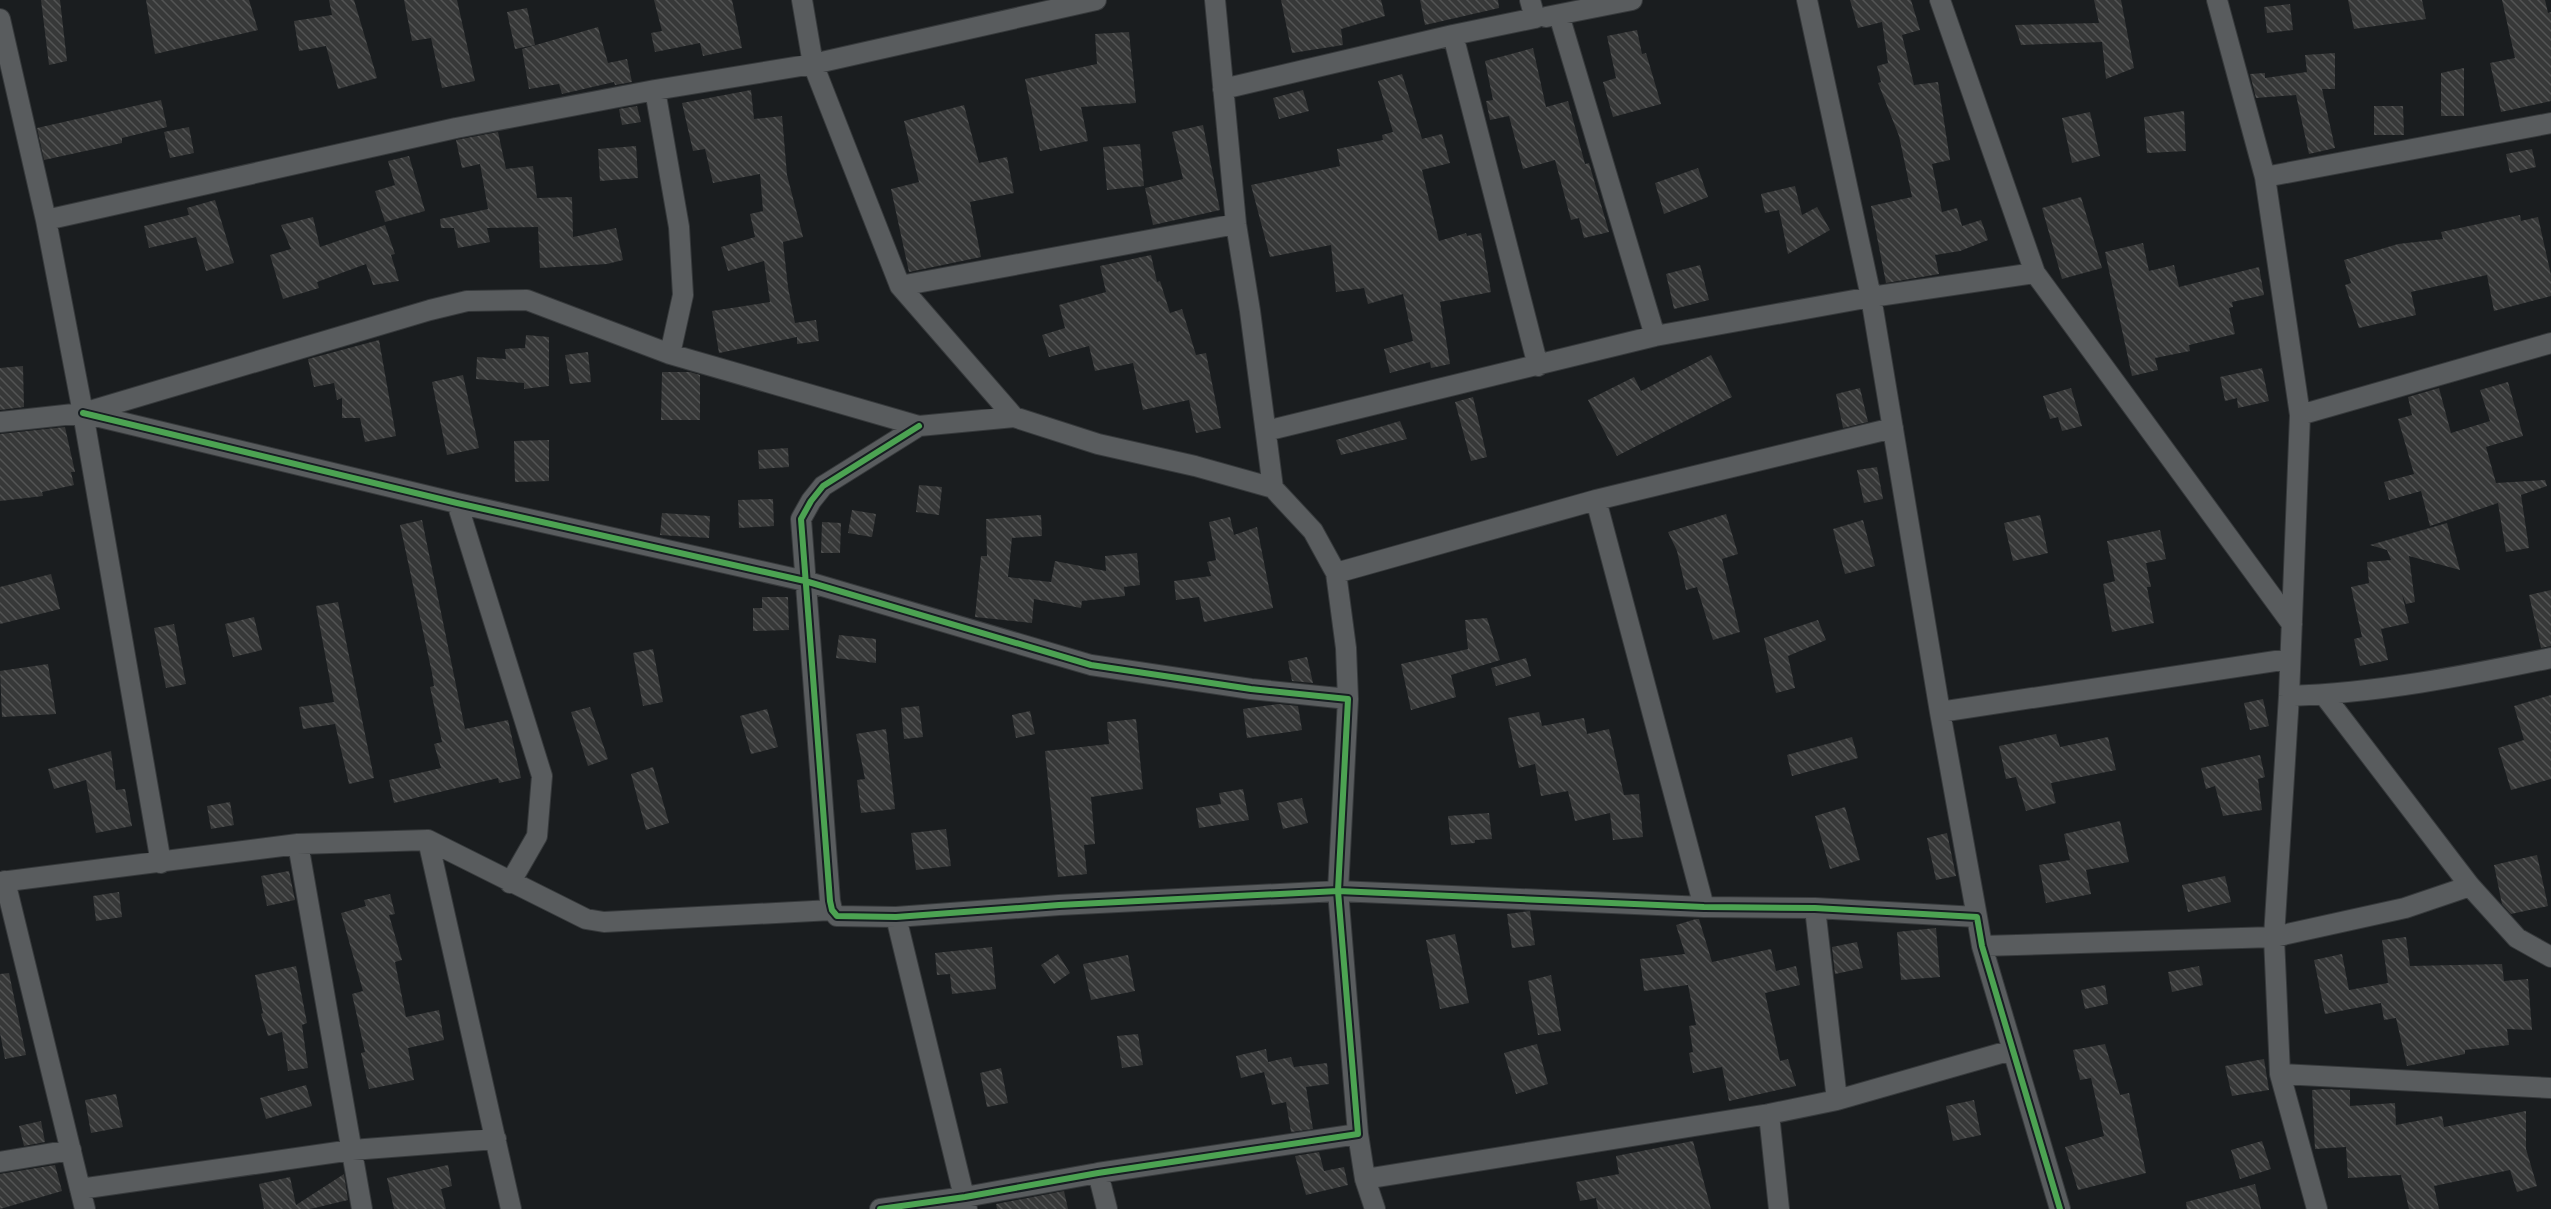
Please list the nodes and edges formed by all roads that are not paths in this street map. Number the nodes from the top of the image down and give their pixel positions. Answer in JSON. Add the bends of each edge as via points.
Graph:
{"nodes":[{"id":1,"x":802,"y":0,"type":"edge"},
{"id":2,"x":1096,"y":0,"type":"edge"},
{"id":3,"x":1215,"y":0,"type":"edge"},
{"id":4,"x":1632,"y":0,"type":"edge"},
{"id":5,"x":1807,"y":0,"type":"edge"},
{"id":6,"x":1940,"y":0,"type":"edge"},
{"id":7,"x":2217,"y":0,"type":"edge"},
{"id":8,"x":1532,"y":9,"type":"edge"},
{"id":9,"x":1559,"y":15,"type":"junction"},
{"id":10,"x":0,"y":19,"type":"edge"},
{"id":11,"x":1454,"y":35,"type":"junction"},
{"id":12,"x":813,"y":64,"type":"junction"},
{"id":13,"x":1223,"y":88,"type":"junction"},
{"id":14,"x":655,"y":90,"type":"junction"},
{"id":15,"x":2551,"y":123,"type":"edge"},
{"id":16,"x":2265,"y":177,"type":"junction"},
{"id":17,"x":46,"y":220,"type":"junction"},
{"id":18,"x":1236,"y":224,"type":"junction"},
{"id":19,"x":2035,"y":273,"type":"junction"},
{"id":20,"x":900,"y":286,"type":"junction"},
{"id":21,"x":1870,"y":297,"type":"junction"},
{"id":22,"x":1655,"y":336,"type":"junction"},
{"id":23,"x":2551,"y":343,"type":"edge"},
{"id":24,"x":670,"y":354,"type":"junction"},
{"id":25,"x":1538,"y":366,"type":"junction"},
{"id":26,"x":83,"y":412,"type":"junction"},
{"id":27,"x":2300,"y":415,"type":"junction"},
{"id":28,"x":1014,"y":417,"type":"junction"},
{"id":29,"x":0,"y":422,"type":"edge"},
{"id":30,"x":919,"y":426,"type":"junction"},
{"id":31,"x":1893,"y":428,"type":"junction"},
{"id":32,"x":1266,"y":430,"type":"junction"},
{"id":33,"x":1273,"y":488,"type":"junction"},
{"id":34,"x":1596,"y":500,"type":"junction"},
{"id":35,"x":457,"y":503,"type":"junction"},
{"id":36,"x":1336,"y":573,"type":"junction"},
{"id":37,"x":806,"y":581,"type":"junction"},
{"id":38,"x":2292,"y":624,"type":"junction"},
{"id":39,"x":2551,"y":658,"type":"edge"},
{"id":40,"x":2289,"y":659,"type":"junction"},
{"id":41,"x":2324,"y":695,"type":"junction"},
{"id":42,"x":2289,"y":696,"type":"junction"},
{"id":43,"x":1348,"y":699,"type":"junction"},
{"id":44,"x":1940,"y":712,"type":"junction"},
{"id":45,"x":428,"y":840,"type":"junction"},
{"id":46,"x":298,"y":844,"type":"junction"},
{"id":47,"x":161,"y":863,"type":"junction"},
{"id":48,"x":2,"y":882,"type":"edge"},
{"id":49,"x":510,"y":883,"type":"junction"},
{"id":50,"x":2470,"y":886,"type":"junction"},
{"id":51,"x":1338,"y":891,"type":"junction"},
{"id":52,"x":1704,"y":908,"type":"junction"},
{"id":53,"x":1815,"y":908,"type":"junction"},
{"id":54,"x":832,"y":910,"type":"junction"},
{"id":55,"x":896,"y":917,"type":"junction"},
{"id":56,"x":1977,"y":917,"type":"junction"},
{"id":57,"x":2274,"y":937,"type":"junction"},
{"id":58,"x":1982,"y":946,"type":"junction"},
{"id":59,"x":2551,"y":957,"type":"edge"},
{"id":60,"x":2012,"y":1050,"type":"junction"},
{"id":61,"x":2280,"y":1074,"type":"junction"},
{"id":62,"x":2551,"y":1089,"type":"edge"},
{"id":63,"x":1837,"y":1100,"type":"junction"},
{"id":64,"x":1769,"y":1114,"type":"junction"},
{"id":65,"x":1358,"y":1134,"type":"junction"},
{"id":66,"x":496,"y":1139,"type":"junction"},
{"id":67,"x":71,"y":1150,"type":"junction"},
{"id":68,"x":352,"y":1150,"type":"junction"},
{"id":69,"x":0,"y":1162,"type":"edge"},
{"id":70,"x":1098,"y":1173,"type":"junction"},
{"id":71,"x":1365,"y":1179,"type":"junction"},
{"id":72,"x":80,"y":1189,"type":"junction"},
{"id":73,"x":966,"y":1203,"type":"edge"},
{"id":74,"x":85,"y":1209,"type":"edge"},
{"id":75,"x":362,"y":1209,"type":"edge"},
{"id":76,"x":511,"y":1209,"type":"edge"},
{"id":77,"x":880,"y":1209,"type":"edge"},
{"id":78,"x":1107,"y":1209,"type":"edge"},
{"id":79,"x":1375,"y":1209,"type":"edge"},
{"id":80,"x":1779,"y":1209,"type":"edge"},
{"id":81,"x":2060,"y":1209,"type":"edge"},
{"id":82,"x":2317,"y":1209,"type":"edge"}],
"edges":[{"from":1,"to":12,"type":"street"},
{"from":2,"to":12,"type":"street"},
{"from":3,"to":13,"type":"street"},
{"from":4,"to":9,"type":"street"},
{"from":5,"to":21,"type":"street"},
{"from":6,"to":19,"type":"street"},
{"from":7,"to":16,"type":"street"},
{"from":8,"to":9,"type":"street"},
{"from":8,"to":11,"type":"street"},
{"from":9,"to":22,"type":"street"},
{"from":10,"to":17,"type":"street"},
{"from":11,"to":13,"type":"street"},
{"from":11,"to":25,"type":"street"},
{"from":12,"to":14,"type":"street"},
{"from":12,"to":20,"type":"street"},
{"from":13,"to":18,"type":"street"},
{"from":14,"to":17,"type":"street","via":[[456,128]]},
{"from":14,"to":24,"type":"street","via":[[679,227],[683,295]]},
{"from":15,"to":16,"type":"street"},
{"from":16,"to":27,"type":"street"},
{"from":17,"to":26,"type":"street"},
{"from":18,"to":20,"type":"street"},
{"from":18,"to":32,"type":"street"},
{"from":19,"to":21,"type":"street"},
{"from":19,"to":38,"type":"street"},
{"from":20,"to":28,"type":"street"},
{"from":21,"to":22,"type":"street"},
{"from":21,"to":31,"type":"street"},
{"from":22,"to":25,"type":"street"},
{"from":23,"to":27,"type":"street"},
{"from":24,"to":26,"type":"street","via":[[527,300],[467,301]]},
{"from":24,"to":30,"type":"street"},
{"from":25,"to":32,"type":"street"},
{"from":26,"to":29,"type":"street"},
{"from":26,"to":35,"type":"street"},
{"from":26,"to":47,"type":"street"},
{"from":27,"to":38,"type":"street"},
{"from":28,"to":30,"type":"street"},
{"from":28,"to":33,"type":"street","via":[[1098,444]]},
{"from":30,"to":37,"type":"street","via":[[823,486],[811,501],[801,519]]},
{"from":31,"to":34,"type":"street"},
{"from":31,"to":44,"type":"street"},
{"from":32,"to":33,"type":"street"},
{"from":33,"to":36,"type":"street","via":[[1313,531]]},
{"from":34,"to":36,"type":"street"},
{"from":34,"to":52,"type":"street"},
{"from":35,"to":37,"type":"street"},
{"from":35,"to":49,"type":"street","via":[[542,776],[537,836]]},
{"from":36,"to":43,"type":"street"},
{"from":37,"to":43,"type":"street","via":[[1091,665]]},
{"from":37,"to":54,"type":"street"},
{"from":38,"to":40,"type":"street"},
{"from":39,"to":41,"type":"street","via":[[2450,679]]},
{"from":40,"to":42,"type":"street"},
{"from":40,"to":44,"type":"street"},
{"from":41,"to":42,"type":"street"},
{"from":41,"to":50,"type":"street"},
{"from":42,"to":57,"type":"street"},
{"from":43,"to":51,"type":"street"},
{"from":44,"to":56,"type":"street"},
{"from":45,"to":46,"type":"street"},
{"from":45,"to":49,"type":"street"},
{"from":45,"to":66,"type":"street"},
{"from":46,"to":47,"type":"street"},
{"from":46,"to":68,"type":"street"},
{"from":47,"to":48,"type":"street"},
{"from":48,"to":67,"type":"street"},
{"from":49,"to":54,"type":"street","via":[[577,915],[604,922]]},
{"from":50,"to":57,"type":"street","via":[[2405,908]]},
{"from":50,"to":59,"type":"street","via":[[2517,938]]},
{"from":51,"to":52,"type":"street"},
{"from":51,"to":55,"type":"street"},
{"from":51,"to":65,"type":"street"},
{"from":52,"to":53,"type":"street"},
{"from":53,"to":56,"type":"street"},
{"from":53,"to":63,"type":"street"},
{"from":54,"to":55,"type":"street","via":[[837,916]]},
{"from":55,"to":73,"type":"street"},
{"from":56,"to":58,"type":"street"},
{"from":57,"to":58,"type":"street"},
{"from":57,"to":61,"type":"street"},
{"from":58,"to":60,"type":"street"},
{"from":60,"to":63,"type":"street"},
{"from":60,"to":81,"type":"street"},
{"from":61,"to":62,"type":"street"},
{"from":61,"to":82,"type":"street"},
{"from":63,"to":64,"type":"street"},
{"from":64,"to":71,"type":"street"},
{"from":64,"to":80,"type":"street"},
{"from":65,"to":70,"type":"street"},
{"from":65,"to":71,"type":"street"},
{"from":66,"to":68,"type":"street"},
{"from":66,"to":76,"type":"street"},
{"from":67,"to":69,"type":"street"},
{"from":67,"to":72,"type":"street"},
{"from":68,"to":72,"type":"street"},
{"from":68,"to":75,"type":"street"},
{"from":70,"to":73,"type":"street"},
{"from":70,"to":78,"type":"street"},
{"from":71,"to":79,"type":"street"},
{"from":72,"to":74,"type":"street"},
{"from":73,"to":77,"type":"street"}]}
